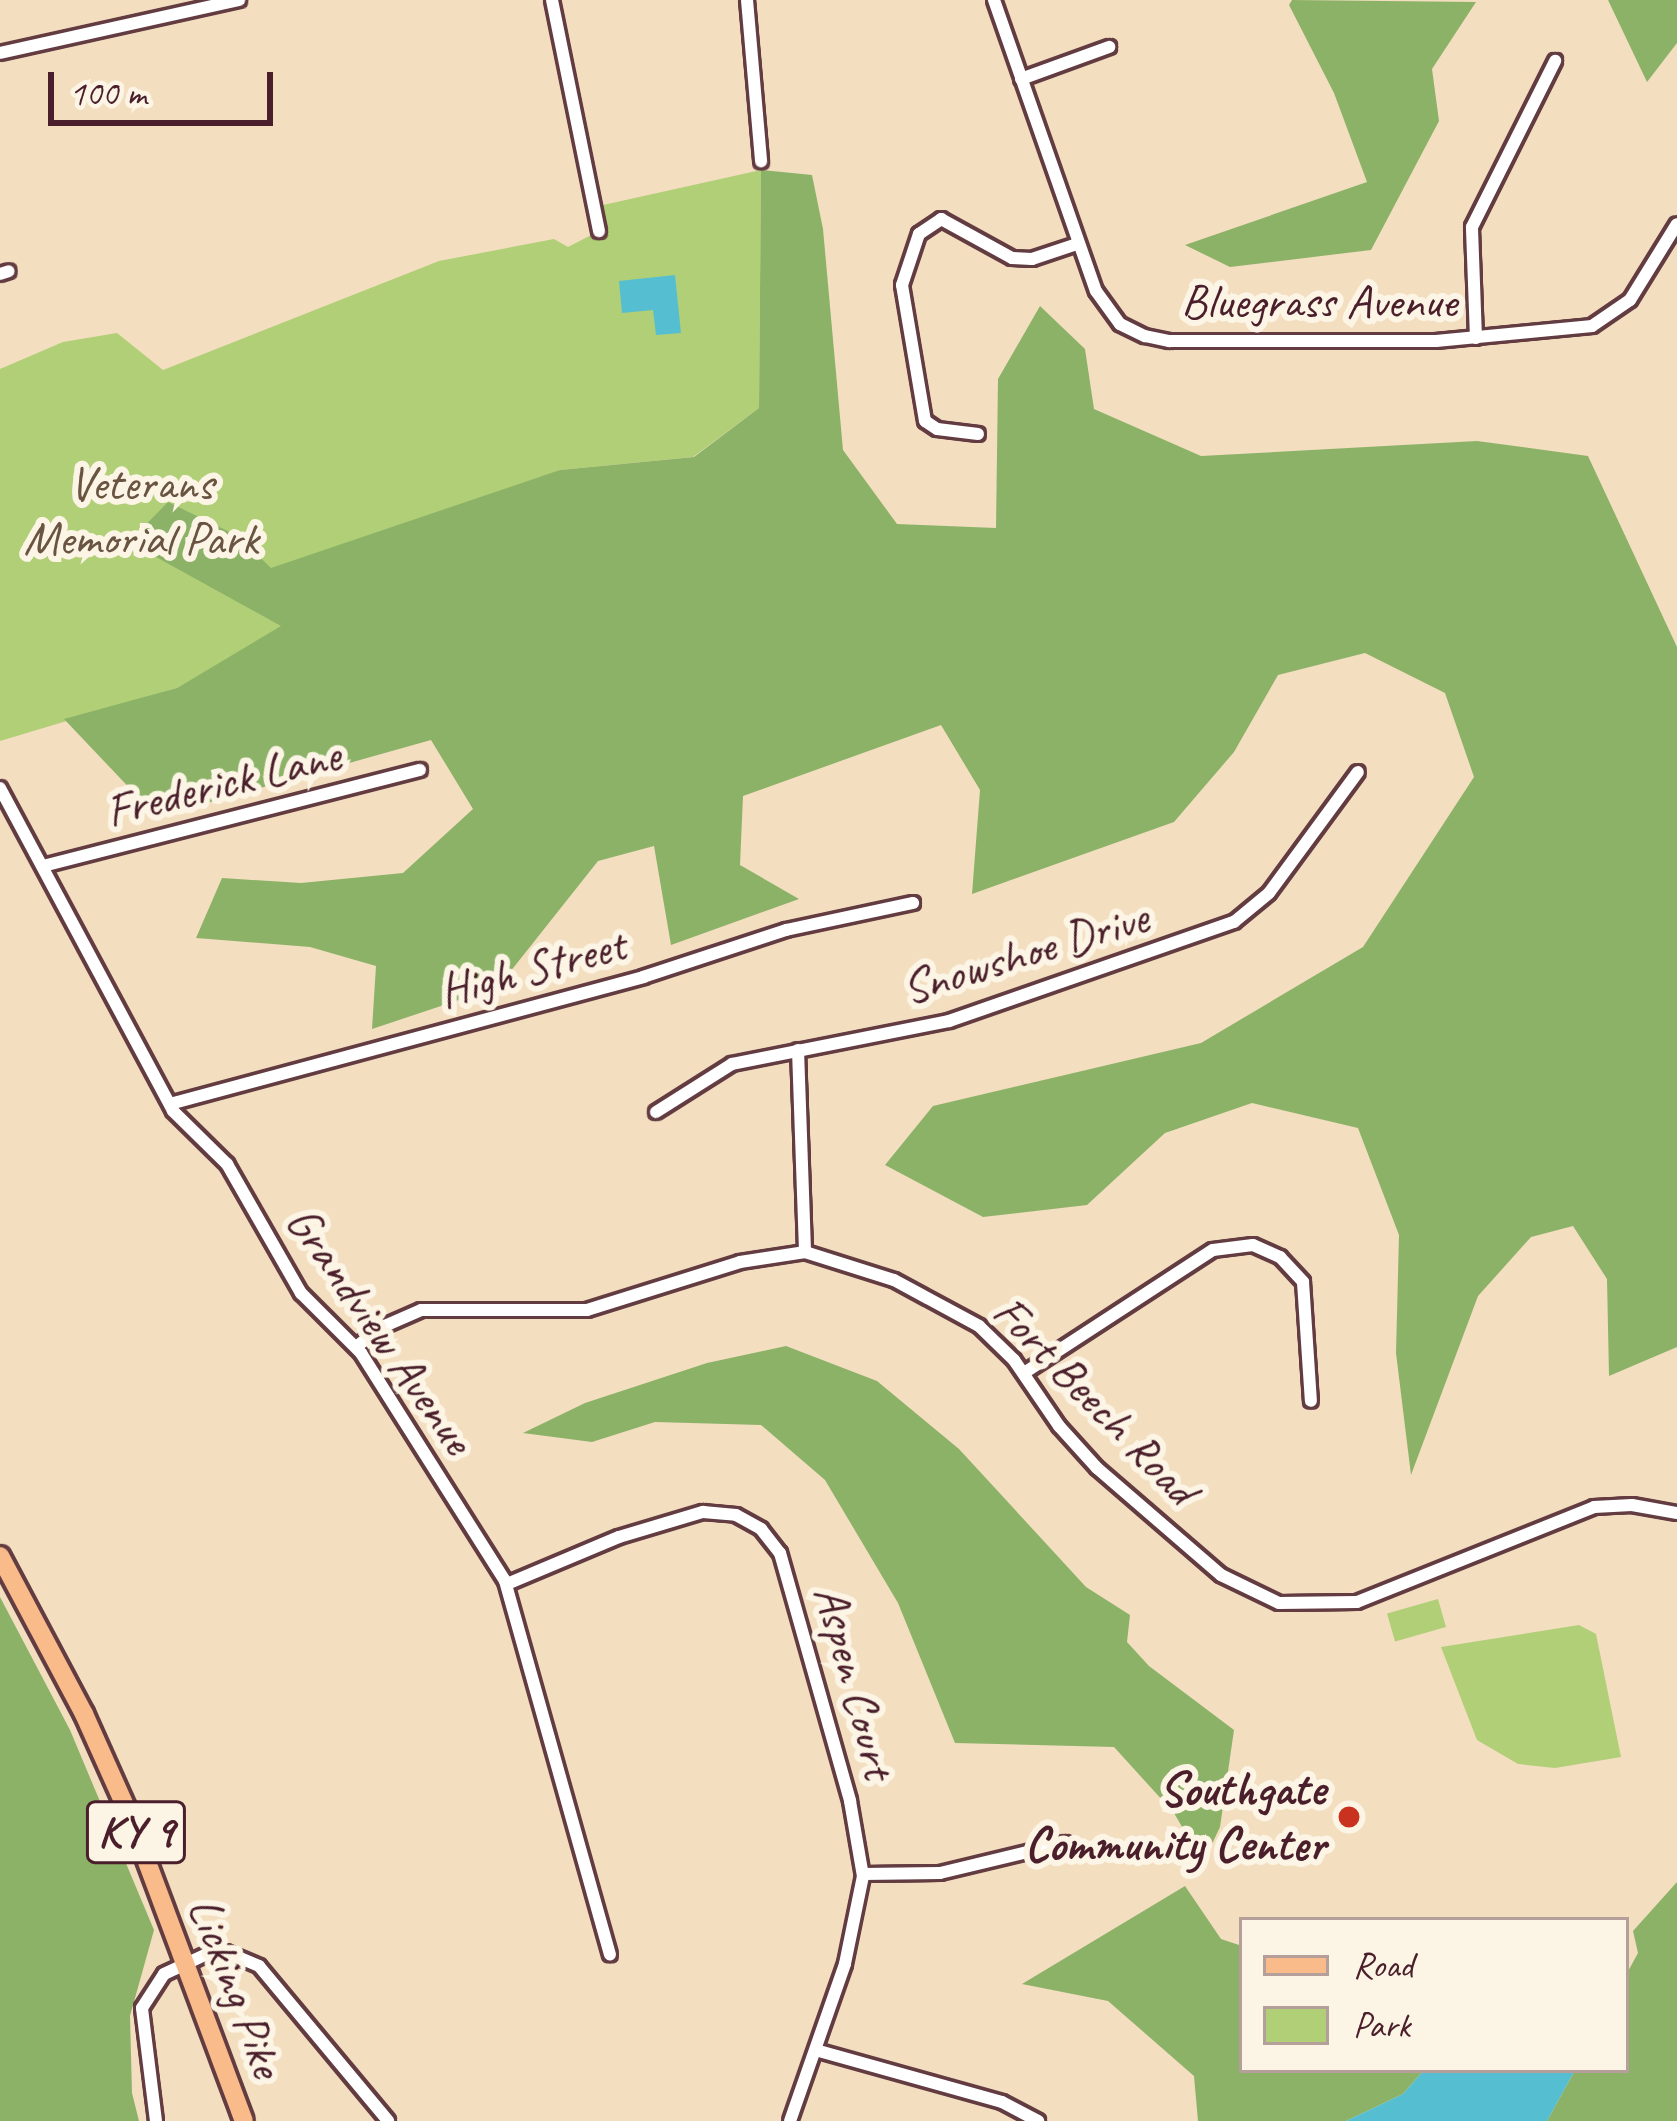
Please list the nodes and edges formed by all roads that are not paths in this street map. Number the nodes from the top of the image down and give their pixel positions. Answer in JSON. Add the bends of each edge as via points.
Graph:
{"nodes":[{"id":1,"x":239,"y":0,"type":"edge"},
{"id":2,"x":552,"y":0,"type":"edge"},
{"id":3,"x":747,"y":0,"type":"edge"},
{"id":4,"x":994,"y":0,"type":"edge"},
{"id":5,"x":1109,"y":47,"type":"dead end"},
{"id":6,"x":0,"y":53,"type":"edge"},
{"id":7,"x":1555,"y":61,"type":"dead end"},
{"id":8,"x":1021,"y":79,"type":"junction"},
{"id":9,"x":761,"y":161,"type":"dead end"},
{"id":10,"x":1677,"y":224,"type":"edge"},
{"id":11,"x":599,"y":231,"type":"dead end"},
{"id":12,"x":1077,"y":244,"type":"junction"},
{"id":13,"x":1476,"y":338,"type":"junction"},
{"id":14,"x":979,"y":434,"type":"dead end"},
{"id":15,"x":421,"y":770,"type":"dead end"},
{"id":16,"x":1358,"y":772,"type":"dead end"},
{"id":17,"x":0,"y":788,"type":"edge"},
{"id":18,"x":43,"y":866,"type":"junction"},
{"id":19,"x":913,"y":903,"type":"dead end"},
{"id":20,"x":798,"y":1050,"type":"junction"},
{"id":21,"x":170,"y":1105,"type":"junction"},
{"id":22,"x":656,"y":1112,"type":"dead end"},
{"id":23,"x":805,"y":1252,"type":"junction"},
{"id":24,"x":356,"y":1347,"type":"junction"},
{"id":25,"x":1024,"y":1373,"type":"junction"},
{"id":26,"x":1311,"y":1401,"type":"dead end"},
{"id":27,"x":1677,"y":1513,"type":"edge"},
{"id":28,"x":0,"y":1556,"type":"edge"},
{"id":29,"x":507,"y":1584,"type":"junction"},
{"id":30,"x":1065,"y":1843,"type":"dead end"},
{"id":31,"x":863,"y":1874,"type":"junction"},
{"id":32,"x":610,"y":1955,"type":"dead end"},
{"id":33,"x":185,"y":1962,"type":"junction"},
{"id":34,"x":819,"y":2051,"type":"junction"},
{"id":35,"x":157,"y":2121,"type":"edge"},
{"id":36,"x":244,"y":2121,"type":"edge"},
{"id":37,"x":388,"y":2121,"type":"edge"},
{"id":38,"x":790,"y":2121,"type":"edge"},
{"id":39,"x":1038,"y":2121,"type":"edge"}],
"edges":[{"from":1,"to":6,"type":"street"},
{"from":2,"to":11,"type":"street"},
{"from":3,"to":9,"type":"street"},
{"from":4,"to":8,"type":"street","name":"Bluegrass Avenue"},
{"from":5,"to":8,"type":"street"},
{"from":7,"to":13,"type":"street","via":[[1472,227]]},
{"from":8,"to":12,"type":"street","name":"Bluegrass Avenue"},
{"from":10,"to":13,"type":"street","name":"Bluegrass Avenue","via":[[1630,300],[1603,321]]},
{"from":12,"to":13,"type":"street","name":"Bluegrass Avenue","via":[[1114,318],[1160,340]]},
{"from":12,"to":14,"type":"street","via":[[1012,258],[941,219],[919,234],[902,285],[925,421]]},
{"from":15,"to":18,"type":"street","name":"Frederick Lane"},
{"from":16,"to":20,"type":"street","name":"Snowshoe Drive","via":[[1269,893],[1234,922],[949,1021]]},
{"from":17,"to":18,"type":"street","name":"Grandview Avenue"},
{"from":18,"to":21,"type":"street","name":"Grandview Avenue"},
{"from":19,"to":21,"type":"street","name":"High Street","via":[[786,930],[643,977]]},
{"from":20,"to":22,"type":"street","name":"Snowshoe Drive","via":[[732,1064]]},
{"from":20,"to":23,"type":"street"},
{"from":21,"to":24,"type":"street","name":"Grandview Avenue","via":[[227,1165],[301,1293]]},
{"from":23,"to":24,"type":"street","name":"Fort Beech Road","via":[[740,1262],[574,1312],[421,1310]]},
{"from":23,"to":25,"type":"street","name":"Fort Beech Road","via":[[894,1280],[958,1312]]},
{"from":24,"to":29,"type":"street","name":"Grandview Avenue"},
{"from":25,"to":26,"type":"street","via":[[1213,1250],[1253,1245],[1280,1257],[1303,1282]]},
{"from":25,"to":27,"type":"street","name":"Fort Beech Road","via":[[1097,1468],[1205,1562],[1255,1595],[1297,1606],[1338,1606],[1594,1507]]},
{"from":28,"to":33,"type":"main road","name":"Licking Pike","number":"KY 9","via":[[84,1714]]},
{"from":29,"to":31,"type":"street","name":"Aspen Court","via":[[703,1512],[736,1514],[761,1528],[795,1590]]},
{"from":29,"to":32,"type":"street","name":"Grandview Avenue"},
{"from":30,"to":31,"type":"street","via":[[940,1874]]},
{"from":31,"to":34,"type":"street","name":"Aspen Court"},
{"from":33,"to":35,"type":"street","via":[[151,1986],[142,2008]]},
{"from":33,"to":36,"type":"main road","name":"Licking Pike","number":"KY 9"},
{"from":33,"to":37,"type":"street","via":[[226,1952],[259,1966]]},
{"from":34,"to":38,"type":"street","name":"Aspen Court"},
{"from":34,"to":39,"type":"street","via":[[1002,2102]]}]}
